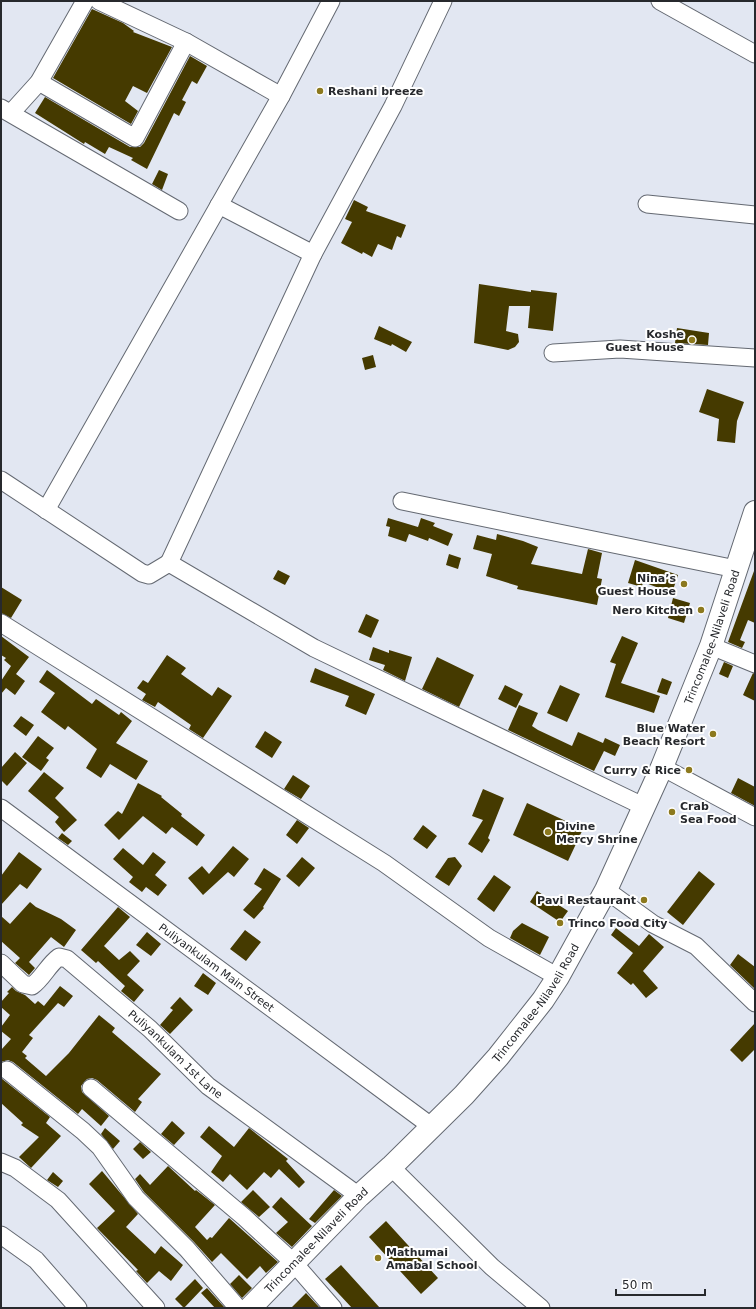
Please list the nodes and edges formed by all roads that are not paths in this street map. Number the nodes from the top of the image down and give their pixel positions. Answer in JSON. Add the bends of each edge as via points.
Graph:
{"nodes":[{"id":1,"x":85,"y":1,"type":"edge"},
{"id":2,"x":99,"y":1,"type":"edge"},
{"id":3,"x":331,"y":1,"type":"edge"},
{"id":4,"x":443,"y":1,"type":"edge"},
{"id":5,"x":660,"y":1,"type":"edge"},
{"id":6,"x":186,"y":42,"type":"junction"},
{"id":7,"x":755,"y":54,"type":"edge"},
{"id":8,"x":39,"y":82,"type":"junction"},
{"id":9,"x":281,"y":96,"type":"junction"},
{"id":10,"x":6,"y":111,"type":"edge"},
{"id":11,"x":647,"y":204,"type":"dead end"},
{"id":12,"x":219,"y":205,"type":"junction"},
{"id":13,"x":179,"y":211,"type":"dead end"},
{"id":14,"x":755,"y":215,"type":"edge"},
{"id":15,"x":313,"y":254,"type":"junction"},
{"id":16,"x":553,"y":353,"type":"dead end"},
{"id":17,"x":755,"y":358,"type":"edge"},
{"id":18,"x":1,"y":480,"type":"edge"},
{"id":19,"x":402,"y":501,"type":"dead end"},
{"id":20,"x":46,"y":510,"type":"junction"},
{"id":21,"x":755,"y":512,"type":"edge"},
{"id":22,"x":169,"y":563,"type":"junction"},
{"id":23,"x":736,"y":569,"type":"junction"},
{"id":24,"x":1,"y":624,"type":"edge"},
{"id":25,"x":711,"y":646,"type":"junction"},
{"id":26,"x":755,"y":664,"type":"edge"},
{"id":27,"x":662,"y":767,"type":"junction"},
{"id":28,"x":644,"y":807,"type":"junction"},
{"id":29,"x":1,"y":808,"type":"edge"},
{"id":30,"x":755,"y":817,"type":"edge"},
{"id":31,"x":606,"y":890,"type":"junction"},
{"id":32,"x":1,"y":963,"type":"edge"},
{"id":33,"x":558,"y":977,"type":"junction"},
{"id":34,"x":755,"y":1003,"type":"edge"},
{"id":35,"x":7,"y":1070,"type":"dead end"},
{"id":36,"x":91,"y":1088,"type":"dead end"},
{"id":37,"x":431,"y":1126,"type":"junction"},
{"id":38,"x":1,"y":1162,"type":"edge"},
{"id":39,"x":391,"y":1167,"type":"junction"},
{"id":40,"x":359,"y":1196,"type":"junction"},
{"id":41,"x":1,"y":1235,"type":"edge"},
{"id":42,"x":293,"y":1262,"type":"junction"},
{"id":43,"x":78,"y":1308,"type":"edge"},
{"id":44,"x":156,"y":1308,"type":"edge"},
{"id":45,"x":238,"y":1308,"type":"edge"},
{"id":46,"x":250,"y":1308,"type":"edge"},
{"id":47,"x":333,"y":1308,"type":"edge"},
{"id":48,"x":541,"y":1308,"type":"edge"}],
"edges":[{"from":1,"to":8,"type":"street"},
{"from":2,"to":6,"type":"street"},
{"from":3,"to":9,"type":"street"},
{"from":4,"to":15,"type":"street","via":[[393,106]]},
{"from":5,"to":7,"type":"street"},
{"from":6,"to":8,"type":"street","via":[[135,138]]},
{"from":6,"to":9,"type":"street"},
{"from":8,"to":10,"type":"street"},
{"from":9,"to":12,"type":"street"},
{"from":10,"to":13,"type":"street"},
{"from":11,"to":14,"type":"street"},
{"from":12,"to":15,"type":"street"},
{"from":12,"to":20,"type":"street"},
{"from":15,"to":22,"type":"street"},
{"from":16,"to":17,"type":"street","via":[[620,349]]},
{"from":18,"to":20,"type":"street"},
{"from":19,"to":23,"type":"street"},
{"from":20,"to":22,"type":"street","via":[[142,573],[149,575]]},
{"from":21,"to":23,"type":"main road","name":"Trincomalee-Nilaveli Road"},
{"from":22,"to":28,"type":"street","via":[[314,648]]},
{"from":23,"to":25,"type":"main road","name":"Trincomalee-Nilaveli Road"},
{"from":24,"to":33,"type":"street","via":[[384,863],[489,938]]},
{"from":25,"to":26,"type":"street"},
{"from":25,"to":27,"type":"main road","name":"Trincomalee-Nilaveli Road"},
{"from":27,"to":28,"type":"main road","name":"Trincomalee-Nilaveli Road"},
{"from":27,"to":30,"type":"street"},
{"from":28,"to":31,"type":"main road","name":"Trincomalee-Nilaveli Road"},
{"from":29,"to":37,"type":"street","name":"Puliyankulam Main Street"},
{"from":31,"to":33,"type":"main road","name":"Trincomalee-Nilaveli Road"},
{"from":31,"to":34,"type":"street","via":[[654,924],[696,946]]},
{"from":32,"to":40,"type":"street","name":"Puliyankulam 1st Lane","via":[[23,984],[32,986],[59,957],[67,958],[150,1029],[208,1086]]},
{"from":33,"to":37,"type":"main road","name":"Trincomalee-Nilaveli Road","via":[[498,1057]]},
{"from":35,"to":45,"type":"street","via":[[100,1147],[136,1198],[187,1249]]},
{"from":36,"to":42,"type":"street","via":[[244,1217]]},
{"from":37,"to":39,"type":"main road","name":"Trincomalee-Nilaveli Road"},
{"from":38,"to":44,"type":"street","via":[[15,1168],[58,1200]]},
{"from":39,"to":40,"type":"main road","name":"Trincomalee-Nilaveli Road"},
{"from":39,"to":48,"type":"street","via":[[492,1268]]},
{"from":40,"to":42,"type":"main road","name":"Trincomalee-Nilaveli Road"},
{"from":41,"to":43,"type":"street","via":[[36,1260]]},
{"from":42,"to":46,"type":"main road","name":"Trincomalee-Nilaveli Road"},
{"from":42,"to":47,"type":"street"}]}
